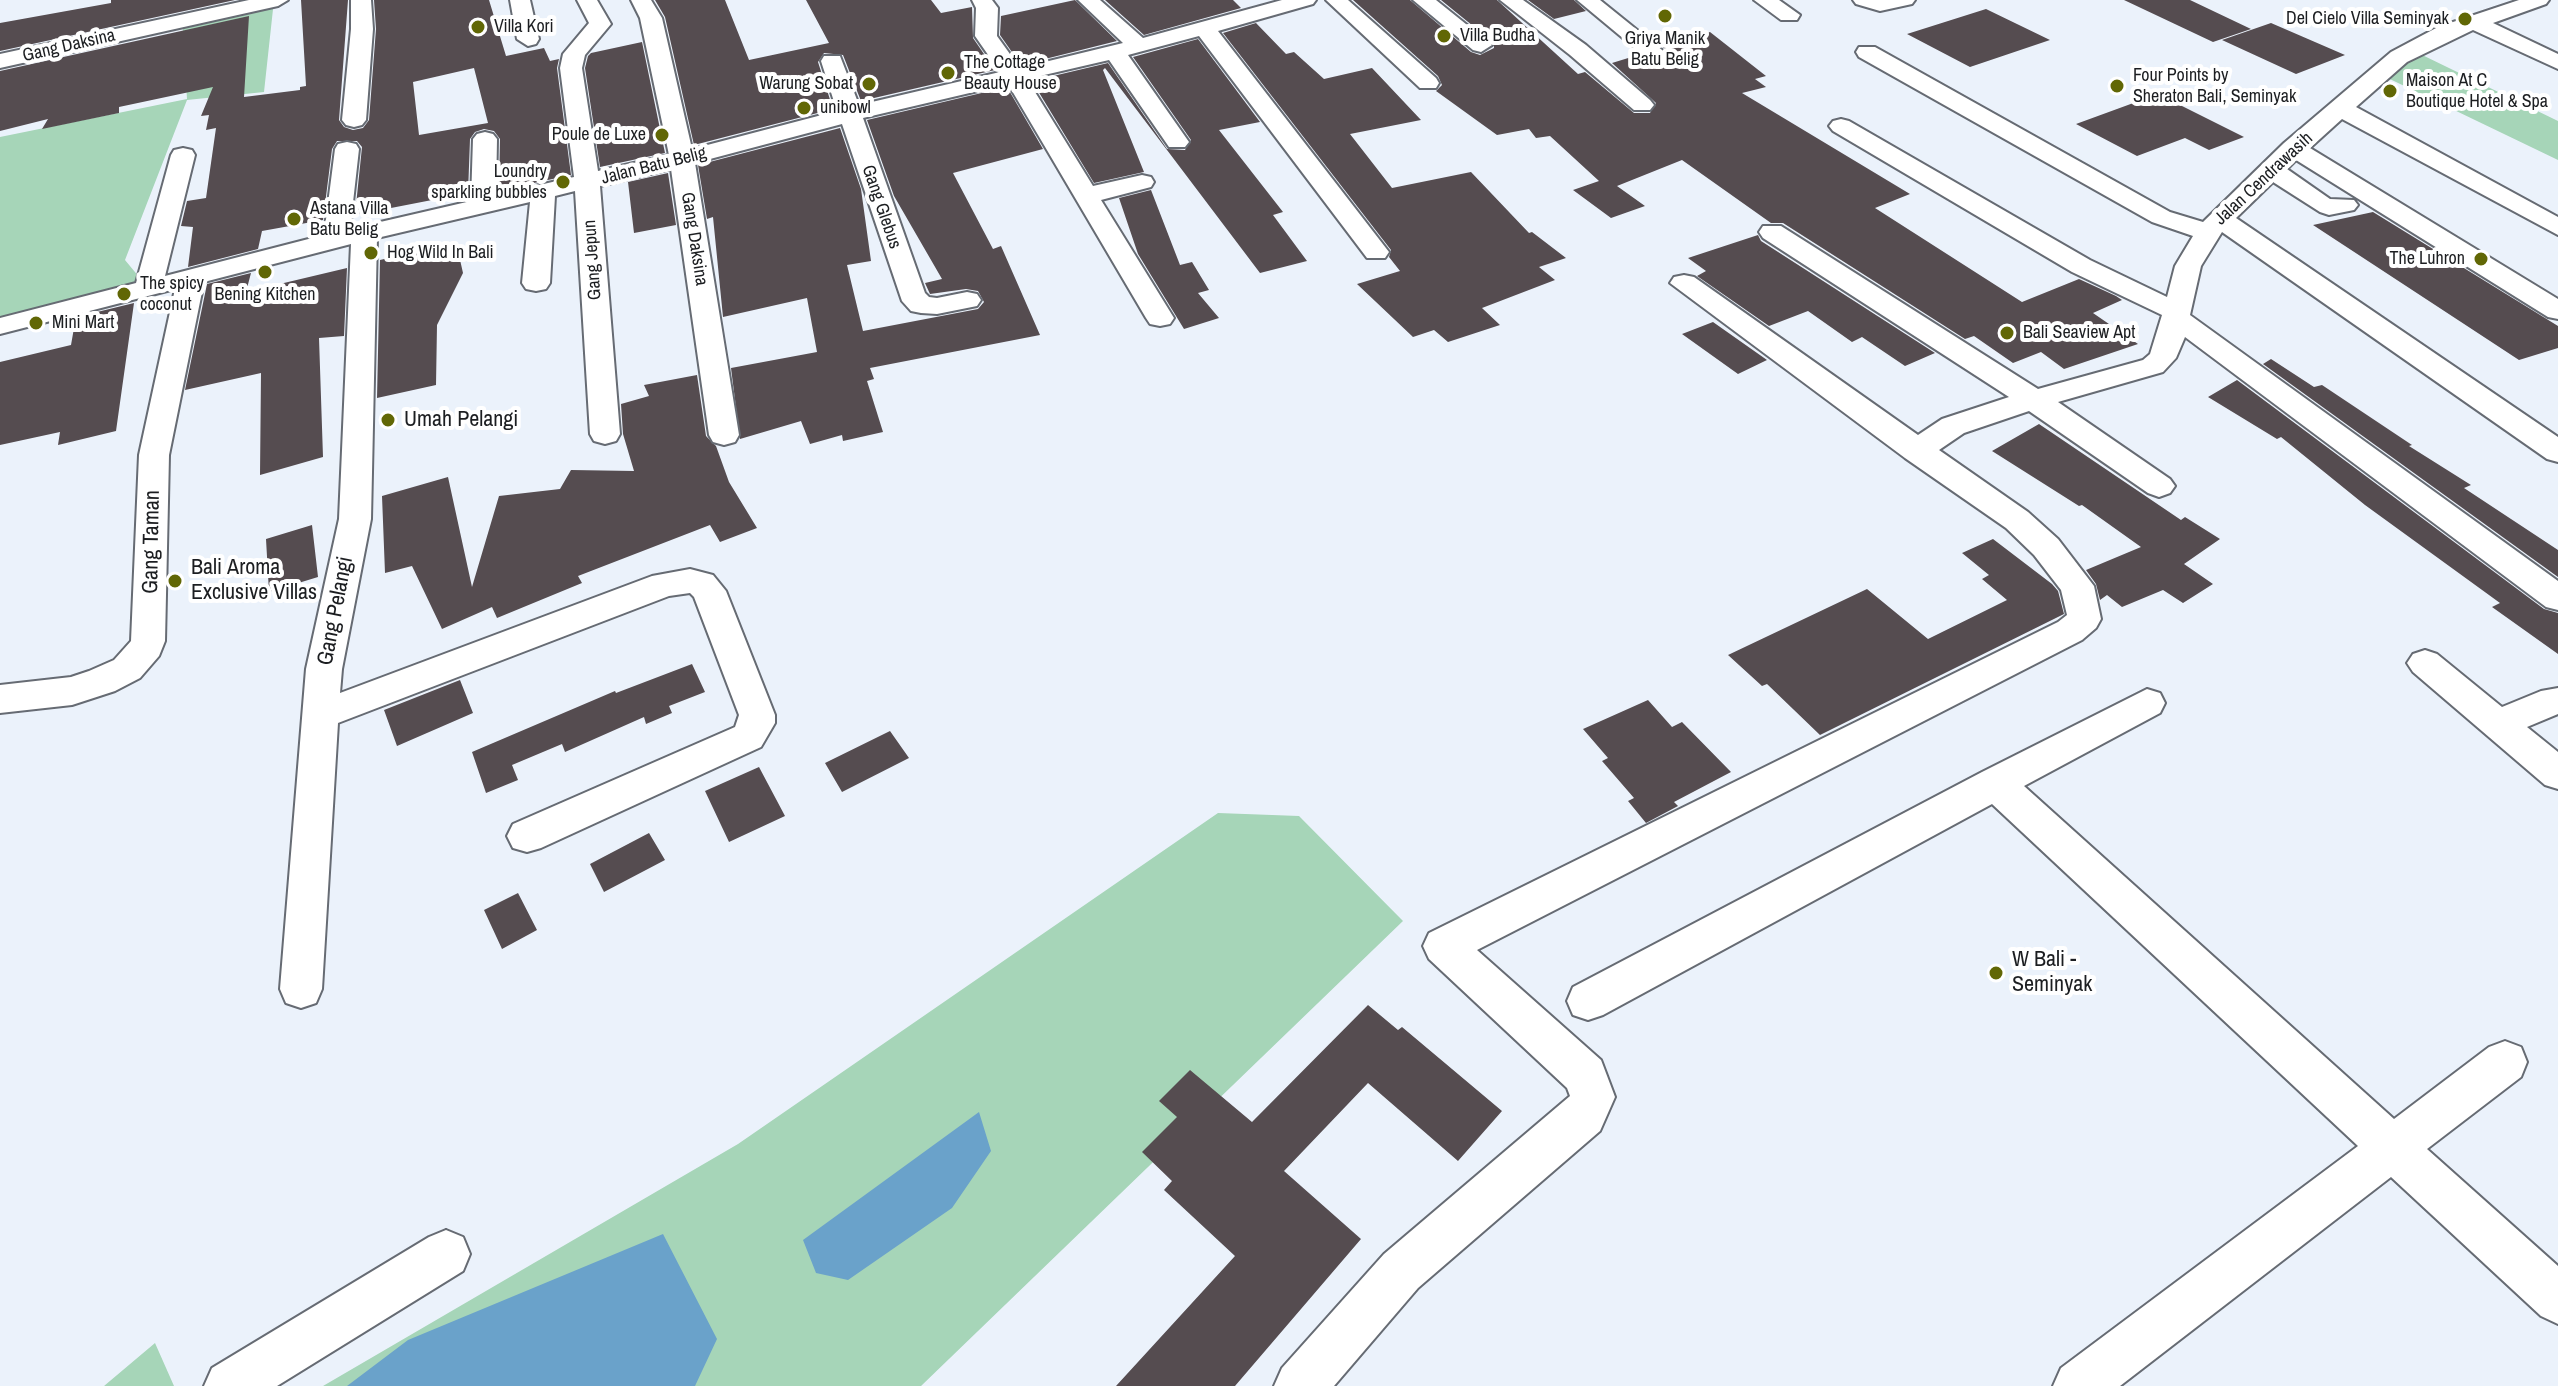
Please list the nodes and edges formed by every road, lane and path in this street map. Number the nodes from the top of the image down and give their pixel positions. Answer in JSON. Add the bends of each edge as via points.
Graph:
{"nodes":[{"id":1,"x":278,"y":0,"type":"edge"},
{"id":2,"x":361,"y":0,"type":"edge"},
{"id":3,"x":520,"y":0,"type":"edge"},
{"id":4,"x":587,"y":0,"type":"edge"},
{"id":5,"x":641,"y":0,"type":"edge"},
{"id":6,"x":982,"y":0,"type":"edge"},
{"id":7,"x":1088,"y":0,"type":"edge"},
{"id":8,"x":1336,"y":0,"type":"edge"},
{"id":9,"x":1423,"y":0,"type":"edge"},
{"id":10,"x":1510,"y":0,"type":"edge"},
{"id":11,"x":1587,"y":0,"type":"edge"},
{"id":12,"x":1764,"y":0,"type":"edge"},
{"id":13,"x":1863,"y":0,"type":"edge"},
{"id":14,"x":1905,"y":0,"type":"edge"},
{"id":15,"x":2539,"y":0,"type":"edge"},
{"id":16,"x":1297,"y":1,"type":"edge"},
{"id":17,"x":1789,"y":15,"type":"dead end"},
{"id":18,"x":2475,"y":23,"type":"junction"},
{"id":19,"x":1204,"y":27,"type":"junction"},
{"id":20,"x":528,"y":39,"type":"dead end"},
{"id":21,"x":1481,"y":45,"type":"dead end"},
{"id":22,"x":1126,"y":49,"type":"junction"},
{"id":23,"x":1867,"y":52,"type":"dead end"},
{"id":24,"x":1656,"y":54,"type":"dead end"},
{"id":25,"x":0,"y":61,"type":"edge"},
{"id":26,"x":832,"y":61,"type":"dead end"},
{"id":27,"x":2558,"y":62,"type":"edge"},
{"id":28,"x":1014,"y":76,"type":"junction"},
{"id":29,"x":1428,"y":83,"type":"dead end"},
{"id":30,"x":1642,"y":105,"type":"dead end"},
{"id":31,"x":2341,"y":109,"type":"junction"},
{"id":32,"x":852,"y":114,"type":"junction"},
{"id":33,"x":354,"y":120,"type":"dead end"},
{"id":34,"x":1841,"y":126,"type":"dead end"},
{"id":35,"x":485,"y":139,"type":"dead end"},
{"id":36,"x":1177,"y":142,"type":"dead end"},
{"id":37,"x":2293,"y":148,"type":"junction"},
{"id":38,"x":347,"y":149,"type":"dead end"},
{"id":39,"x":183,"y":155,"type":"dead end"},
{"id":40,"x":682,"y":159,"type":"junction"},
{"id":41,"x":2271,"y":169,"type":"junction"},
{"id":42,"x":587,"y":182,"type":"junction"},
{"id":43,"x":1142,"y":182,"type":"dead end"},
{"id":44,"x":543,"y":193,"type":"junction"},
{"id":45,"x":1085,"y":196,"type":"junction"},
{"id":46,"x":2345,"y":205,"type":"dead end"},
{"id":47,"x":483,"y":206,"type":"junction"},
{"id":48,"x":2214,"y":225,"type":"junction"},
{"id":49,"x":2558,"y":227,"type":"edge"},
{"id":50,"x":1772,"y":232,"type":"dead end"},
{"id":51,"x":350,"y":237,"type":"junction"},
{"id":52,"x":1376,"y":252,"type":"dead end"},
{"id":53,"x":191,"y":278,"type":"junction"},
{"id":54,"x":536,"y":283,"type":"dead end"},
{"id":55,"x":1684,"y":283,"type":"dead end"},
{"id":56,"x":148,"y":289,"type":"junction"},
{"id":57,"x":967,"y":300,"type":"dead end"},
{"id":58,"x":2558,"y":311,"type":"edge"},
{"id":59,"x":2176,"y":315,"type":"junction"},
{"id":60,"x":1160,"y":318,"type":"dead end"},
{"id":61,"x":0,"y":326,"type":"edge"},
{"id":62,"x":2034,"y":400,"type":"junction"},
{"id":63,"x":605,"y":434,"type":"dead end"},
{"id":64,"x":724,"y":435,"type":"dead end"},
{"id":65,"x":1916,"y":451,"type":"junction"},
{"id":66,"x":2558,"y":452,"type":"edge"},
{"id":67,"x":2159,"y":486,"type":"dead end"},
{"id":68,"x":2558,"y":598,"type":"edge"},
{"id":69,"x":2425,"y":663,"type":"dead end"},
{"id":70,"x":0,"y":699,"type":"edge"},
{"id":71,"x":2554,"y":701,"type":"dead end"},
{"id":72,"x":2147,"y":703,"type":"dead end"},
{"id":73,"x":321,"y":715,"type":"junction"},
{"id":74,"x":2497,"y":724,"type":"junction"},
{"id":75,"x":2558,"y":774,"type":"edge"},
{"id":76,"x":1995,"y":783,"type":"junction"},
{"id":77,"x":527,"y":836,"type":"dead end"},
{"id":78,"x":301,"y":989,"type":"dead end"},
{"id":79,"x":1588,"y":1001,"type":"dead end"},
{"id":80,"x":2505,"y":1062,"type":"dead end"},
{"id":81,"x":2393,"y":1148,"type":"junction"},
{"id":82,"x":446,"y":1254,"type":"dead end"},
{"id":83,"x":2558,"y":1299,"type":"edge"},
{"id":84,"x":230,"y":1386,"type":"edge"},
{"id":85,"x":1300,"y":1386,"type":"edge"},
{"id":86,"x":2079,"y":1386,"type":"edge"}],
"edges":[{"from":1,"to":25,"type":"street","name":"Gang Daksina"},
{"from":2,"to":33,"type":"street"},
{"from":3,"to":20,"type":"street"},
{"from":4,"to":42,"type":"street","name":"Gang Jepun","via":[[600,24],[574,54],[571,68]]},
{"from":5,"to":40,"type":"street","name":"Gang Daksina","via":[[651,18]]},
{"from":6,"to":28,"type":"street","via":[[987,8],[986,36]]},
{"from":7,"to":22,"type":"street"},
{"from":8,"to":29,"type":"street"},
{"from":9,"to":21,"type":"street"},
{"from":10,"to":30,"type":"street"},
{"from":11,"to":24,"type":"street"},
{"from":12,"to":17,"type":"street"},
{"from":13,"to":14,"type":"street","via":[[1880,5]]},
{"from":15,"to":18,"type":"street","name":"Jalan Cendrawasih"},
{"from":16,"to":19,"type":"street","name":"Jalan Batu Belig"},
{"from":18,"to":27,"type":"street"},
{"from":18,"to":31,"type":"street","name":"Jalan Cendrawasih","via":[[2399,57]]},
{"from":19,"to":22,"type":"street","name":"Jalan Batu Belig"},
{"from":19,"to":52,"type":"street"},
{"from":22,"to":28,"type":"street","name":"Jalan Batu Belig"},
{"from":22,"to":36,"type":"street"},
{"from":23,"to":48,"type":"street","via":[[2161,217]]},
{"from":26,"to":32,"type":"street","name":"Gang Glebus"},
{"from":28,"to":32,"type":"street","name":"Jalan Batu Belig"},
{"from":28,"to":45,"type":"street"},
{"from":31,"to":37,"type":"street","name":"Jalan Cendrawasih"},
{"from":31,"to":49,"type":"street"},
{"from":32,"to":40,"type":"street","name":"Jalan Batu Belig"},
{"from":32,"to":57,"type":"street","name":"Gang Glebus","via":[[912,295],[921,305]]},
{"from":34,"to":59,"type":"street","via":[[2081,266]]},
{"from":35,"to":47,"type":"street"},
{"from":37,"to":41,"type":"street","name":"Jalan Cendrawasih"},
{"from":37,"to":58,"type":"street"},
{"from":38,"to":51,"type":"street"},
{"from":39,"to":56,"type":"street"},
{"from":40,"to":42,"type":"street","name":"Jalan Batu Belig"},
{"from":40,"to":64,"type":"street","name":"Gang Daksina"},
{"from":41,"to":46,"type":"street","via":[[2321,204]]},
{"from":41,"to":48,"type":"street","name":"Jalan Cendrawasih"},
{"from":42,"to":44,"type":"street","name":"Jalan Batu Belig"},
{"from":42,"to":63,"type":"street","name":"Gang Jepun"},
{"from":43,"to":45,"type":"street"},
{"from":44,"to":47,"type":"street","name":"Jalan Batu Belig"},
{"from":44,"to":54,"type":"street"},
{"from":45,"to":60,"type":"street"},
{"from":47,"to":51,"type":"street","name":"Jalan Batu Belig"},
{"from":48,"to":59,"type":"street","name":"Jalan Cendrawasih","via":[[2188,266]]},
{"from":48,"to":66,"type":"street"},
{"from":50,"to":62,"type":"street"},
{"from":51,"to":53,"type":"street","name":"Jalan Batu Belig"},
{"from":51,"to":73,"type":"street","name":"Gang Pelangi","via":[[355,519],[324,669]]},
{"from":53,"to":56,"type":"street","name":"Jalan Batu Belig"},
{"from":53,"to":70,"type":"street","name":"Gang Taman","via":[[154,455],[148,641],[127,669],[102,681],[72,691]]},
{"from":55,"to":65,"type":"street"},
{"from":56,"to":61,"type":"street","name":"Jalan Batu Belig"},
{"from":59,"to":62,"type":"street","name":"Jalan Cendrawasih","via":[[2170,341],[2153,366]]},
{"from":59,"to":68,"type":"street"},
{"from":62,"to":65,"type":"street","name":"Jalan Cendrawasih","via":[[1953,426]]},
{"from":62,"to":67,"type":"street"},
{"from":65,"to":85,"type":"street","via":[[2017,520],[2046,547],[2077,586],[2084,619],[2070,631],[1444,946],[1585,1075],[1593,1097],[1584,1116],[1401,1271]]},
{"from":69,"to":74,"type":"street"},
{"from":71,"to":74,"type":"street"},
{"from":72,"to":76,"type":"street"},
{"from":73,"to":77,"type":"street","via":[[664,585],[701,584],[709,591],[757,715],[748,737]]},
{"from":73,"to":78,"type":"street","name":"Gang Pelangi"},
{"from":74,"to":75,"type":"street"},
{"from":76,"to":79,"type":"street"},
{"from":76,"to":81,"type":"street"},
{"from":80,"to":81,"type":"street"},
{"from":81,"to":83,"type":"street"},
{"from":81,"to":86,"type":"street"},
{"from":82,"to":84,"type":"street"}]}
